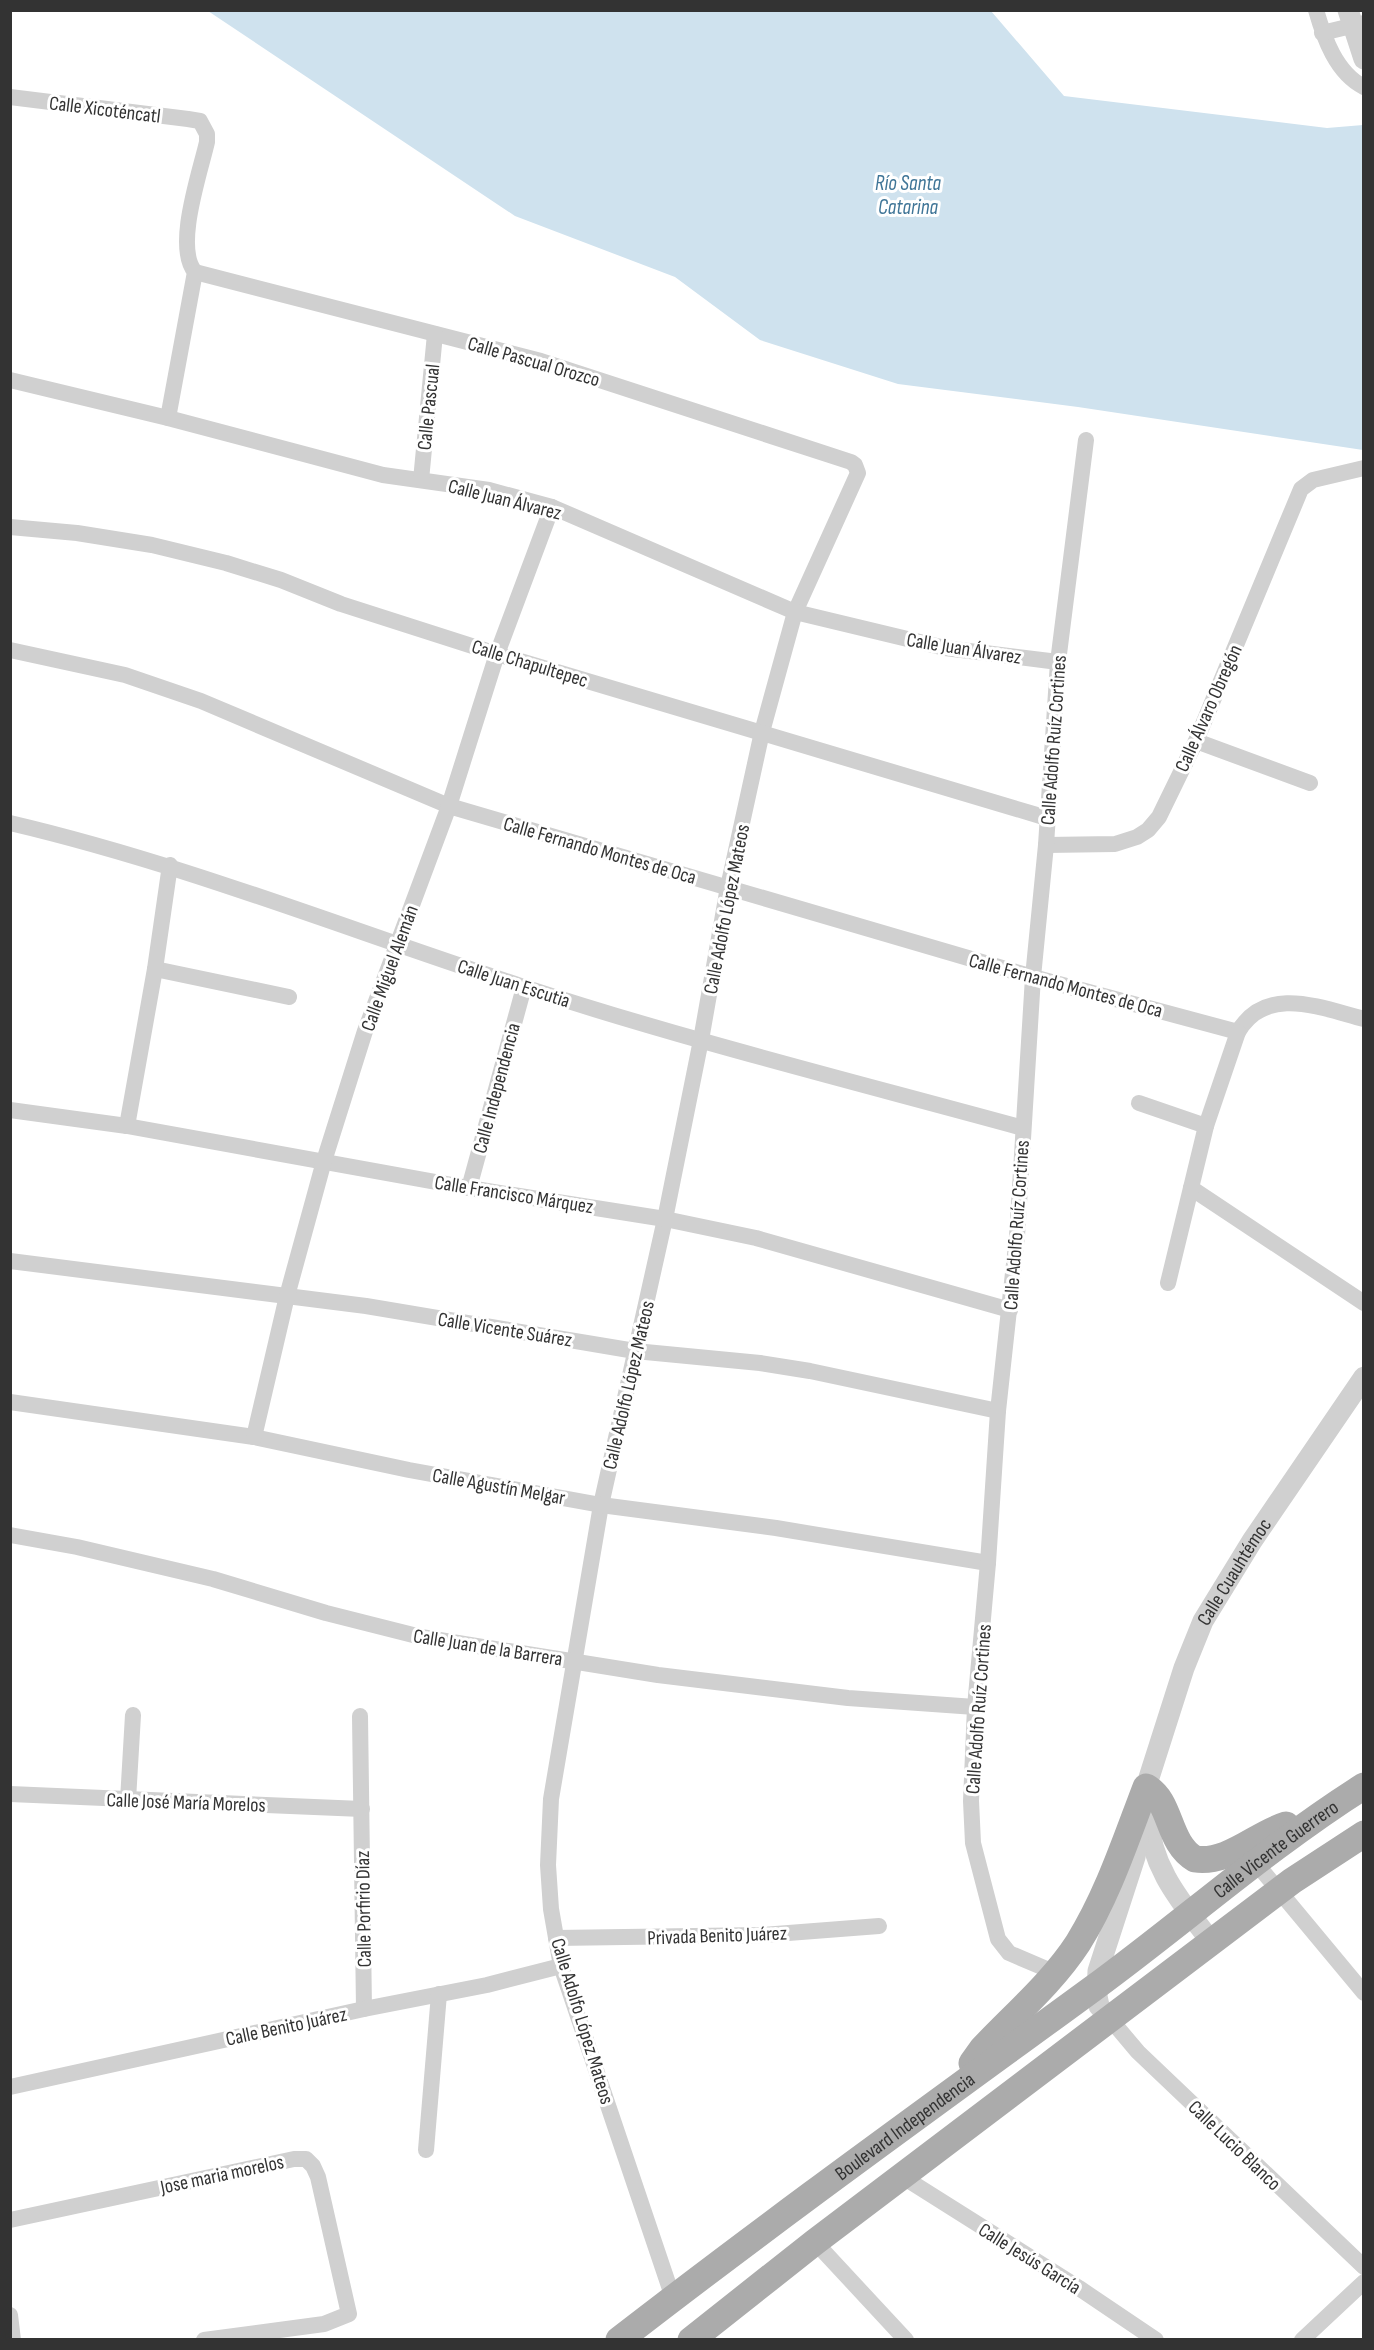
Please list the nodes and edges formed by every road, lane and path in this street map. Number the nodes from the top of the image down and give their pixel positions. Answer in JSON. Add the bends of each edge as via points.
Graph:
{"nodes":[{"id":1,"x":1316,"y":10,"type":"edge"},
{"id":2,"x":1348,"y":10,"type":"edge"},
{"id":3,"x":1364,"y":23,"type":"edge"},
{"id":4,"x":1322,"y":33,"type":"junction"},
{"id":5,"x":1364,"y":59,"type":"edge"},
{"id":6,"x":1364,"y":87,"type":"edge"},
{"id":7,"x":10,"y":96,"type":"edge"},
{"id":8,"x":195,"y":272,"type":"junction"},
{"id":9,"x":435,"y":333,"type":"junction"},
{"id":10,"x":10,"y":380,"type":"edge"},
{"id":11,"x":168,"y":418,"type":"junction"},
{"id":12,"x":1086,"y":440,"type":"dead end"},
{"id":13,"x":1364,"y":468,"type":"edge"},
{"id":14,"x":857,"y":478,"type":"joint"},
{"id":15,"x":421,"y":480,"type":"junction"},
{"id":16,"x":552,"y":507,"type":"junction"},
{"id":17,"x":10,"y":527,"type":"edge"},
{"id":18,"x":795,"y":612,"type":"junction"},
{"id":19,"x":10,"y":650,"type":"edge"},
{"id":20,"x":498,"y":654,"type":"junction"},
{"id":21,"x":1058,"y":662,"type":"junction"},
{"id":22,"x":762,"y":732,"type":"junction"},
{"id":23,"x":1196,"y":741,"type":"junction"},
{"id":24,"x":1310,"y":783,"type":"dead end"},
{"id":25,"x":449,"y":806,"type":"junction"},
{"id":26,"x":1047,"y":818,"type":"junction"},
{"id":27,"x":10,"y":823,"type":"edge"},
{"id":28,"x":1046,"y":845,"type":"junction"},
{"id":29,"x":170,"y":865,"type":"junction"},
{"id":30,"x":728,"y":887,"type":"junction"},
{"id":31,"x":396,"y":944,"type":"junction"},
{"id":32,"x":155,"y":969,"type":"junction"},
{"id":33,"x":1033,"y":978,"type":"junction"},
{"id":34,"x":524,"y":987,"type":"junction"},
{"id":35,"x":289,"y":997,"type":"dead end"},
{"id":36,"x":1364,"y":1019,"type":"edge"},
{"id":37,"x":1238,"y":1032,"type":"junction"},
{"id":38,"x":701,"y":1040,"type":"junction"},
{"id":39,"x":1139,"y":1103,"type":"dead end"},
{"id":40,"x":10,"y":1110,"type":"edge"},
{"id":41,"x":127,"y":1126,"type":"junction"},
{"id":42,"x":1206,"y":1126,"type":"junction"},
{"id":43,"x":1023,"y":1128,"type":"junction"},
{"id":44,"x":324,"y":1161,"type":"junction"},
{"id":45,"x":469,"y":1188,"type":"junction"},
{"id":46,"x":1191,"y":1188,"type":"junction"},
{"id":47,"x":665,"y":1219,"type":"junction"},
{"id":48,"x":10,"y":1261,"type":"edge"},
{"id":49,"x":1168,"y":1283,"type":"dead end"},
{"id":50,"x":287,"y":1296,"type":"junction"},
{"id":51,"x":1364,"y":1303,"type":"edge"},
{"id":52,"x":1010,"y":1310,"type":"junction"},
{"id":53,"x":635,"y":1351,"type":"junction"},
{"id":54,"x":1364,"y":1377,"type":"edge"},
{"id":55,"x":10,"y":1402,"type":"edge"},
{"id":56,"x":998,"y":1412,"type":"junction"},
{"id":57,"x":254,"y":1437,"type":"junction"},
{"id":58,"x":601,"y":1505,"type":"junction"},
{"id":59,"x":10,"y":1535,"type":"edge"},
{"id":60,"x":988,"y":1563,"type":"junction"},
{"id":61,"x":574,"y":1661,"type":"junction"},
{"id":62,"x":975,"y":1707,"type":"junction"},
{"id":63,"x":134,"y":1715,"type":"dead end"},
{"id":64,"x":360,"y":1716,"type":"dead end"},
{"id":65,"x":1364,"y":1786,"type":"edge"},
{"id":66,"x":1146,"y":1787,"type":"junction"},
{"id":67,"x":10,"y":1794,"type":"edge"},
{"id":68,"x":128,"y":1800,"type":"junction"},
{"id":69,"x":362,"y":1809,"type":"junction"},
{"id":70,"x":1319,"y":1816,"type":"junction"},
{"id":71,"x":1364,"y":1834,"type":"edge"},
{"id":72,"x":1255,"y":1862,"type":"junction"},
{"id":73,"x":1280,"y":1892,"type":"junction"},
{"id":74,"x":1190,"y":1914,"type":"junction"},
{"id":75,"x":879,"y":1926,"type":"dead end"},
{"id":76,"x":556,"y":1938,"type":"junction"},
{"id":77,"x":1212,"y":1943,"type":"junction"},
{"id":78,"x":561,"y":1966,"type":"junction"},
{"id":79,"x":1056,"y":1973,"type":"junction"},
{"id":80,"x":1096,"y":1986,"type":"junction"},
{"id":81,"x":1364,"y":1993,"type":"edge"},
{"id":82,"x":440,"y":1995,"type":"junction"},
{"id":83,"x":364,"y":2009,"type":"junction"},
{"id":84,"x":1111,"y":2020,"type":"junction"},
{"id":85,"x":963,"y":2081,"type":"junction"},
{"id":86,"x":10,"y":2087,"type":"edge"},
{"id":87,"x":426,"y":2150,"type":"dead end"},
{"id":88,"x":903,"y":2177,"type":"junction"},
{"id":89,"x":10,"y":2220,"type":"edge"},
{"id":90,"x":815,"y":2242,"type":"junction"},
{"id":91,"x":1364,"y":2267,"type":"edge"},
{"id":92,"x":1364,"y":2282,"type":"edge"},
{"id":93,"x":673,"y":2298,"type":"junction"},
{"id":94,"x":10,"y":2315,"type":"edge"},
{"id":95,"x":13,"y":2340,"type":"edge"},
{"id":96,"x":204,"y":2340,"type":"edge"},
{"id":97,"x":619,"y":2340,"type":"edge"},
{"id":98,"x":692,"y":2340,"type":"edge"},
{"id":99,"x":906,"y":2340,"type":"edge"},
{"id":100,"x":1155,"y":2340,"type":"edge"},
{"id":101,"x":1302,"y":2340,"type":"edge"}],
"edges":[{"from":1,"to":4,"type":"street"},
{"from":2,"to":5,"type":"street","bridge":true},
{"from":3,"to":4,"type":"street"},
{"from":4,"to":6,"type":"street","via":[[1349,77]]},
{"from":7,"to":8,"type":"street","name":"Calle Xicoténcatl","via":[[200,121],[207,142],[186,234],[189,265]]},
{"from":8,"to":9,"type":"street","name":"Calle Pascual Orozco"},
{"from":8,"to":11,"type":"street"},
{"from":9,"to":14,"type":"street","name":"Calle Pascual Orozco","via":[[541,361],[851,462]]},
{"from":9,"to":15,"type":"street","name":"Calle Pascual"},
{"from":10,"to":11,"type":"street","name":"Calle Juan Álvarez"},
{"from":11,"to":15,"type":"street","name":"Calle Juan Álvarez","via":[[383,475]]},
{"from":12,"to":21,"type":"street","name":"Calle Adolfo Ruíz Cortines"},
{"from":13,"to":23,"type":"street","name":"Calle Álvaro Obregón","via":[[1303,486]]},
{"from":14,"to":18,"type":"street","name":"Calle Adolfo López Mateos"},
{"from":15,"to":16,"type":"street","name":"Calle Juan Álvarez","via":[[489,490]]},
{"from":16,"to":18,"type":"street","name":"Calle Juan Álvarez"},
{"from":16,"to":20,"type":"street","name":"Calle Miguel Alemán"},
{"from":17,"to":20,"type":"street","name":"Calle Chapultepec","via":[[152,545],[226,563]]},
{"from":18,"to":21,"type":"street","name":"Calle Juan Álvarez","via":[[945,648]]},
{"from":18,"to":22,"type":"street","name":"Calle Adolfo López Mateos"},
{"from":19,"to":25,"type":"street","name":"Calle Fernando Montes de Oca","via":[[125,675],[201,701]]},
{"from":20,"to":22,"type":"street","name":"Calle Chapultepec"},
{"from":20,"to":25,"type":"street","name":"Calle Miguel Alemán"},
{"from":21,"to":26,"type":"street","name":"Calle Adolfo Ruíz Cortines"},
{"from":22,"to":26,"type":"street","name":"Calle Chapultepec"},
{"from":22,"to":30,"type":"street","name":"Calle Adolfo López Mateos"},
{"from":23,"to":24,"type":"street"},
{"from":23,"to":28,"type":"street","name":"Calle Álvaro Obregón","via":[[1159,817],[1148,830],[1114,844]]},
{"from":25,"to":30,"type":"street","name":"Calle Fernando Montes de Oca"},
{"from":25,"to":31,"type":"street","name":"Calle Miguel Alemán"},
{"from":26,"to":28,"type":"street","name":"Calle Adolfo Ruíz Cortines"},
{"from":27,"to":29,"type":"street","name":"Calle Juan Escutia"},
{"from":28,"to":33,"type":"street","name":"Calle Adolfo Ruíz Cortines"},
{"from":29,"to":31,"type":"street","name":"Calle Juan Escutia"},
{"from":29,"to":32,"type":"street"},
{"from":30,"to":33,"type":"street","name":"Calle Fernando Montes de Oca"},
{"from":30,"to":38,"type":"street","name":"Calle Adolfo López Mateos"},
{"from":31,"to":34,"type":"street","name":"Calle Juan Escutia"},
{"from":31,"to":44,"type":"street","name":"Calle Miguel Alemán"},
{"from":32,"to":35,"type":"street"},
{"from":32,"to":41,"type":"street"},
{"from":33,"to":37,"type":"street","name":"Calle Fernando Montes de Oca"},
{"from":33,"to":43,"type":"street","name":"Calle Adolfo Ruíz Cortines"},
{"from":34,"to":38,"type":"street","name":"Calle Juan Escutia"},
{"from":34,"to":45,"type":"street","name":"Calle Independencia"},
{"from":36,"to":37,"type":"street","via":[[1319,1007],[1267,1005],[1246,1019]]},
{"from":37,"to":42,"type":"street"},
{"from":38,"to":43,"type":"street","name":"Calle Juan Escutia"},
{"from":38,"to":47,"type":"street","name":"Calle Adolfo López Mateos"},
{"from":39,"to":42,"type":"street"},
{"from":40,"to":41,"type":"street","name":"Calle Francisco Márquez"},
{"from":41,"to":44,"type":"street","name":"Calle Francisco Márquez"},
{"from":42,"to":46,"type":"street"},
{"from":43,"to":52,"type":"street","name":"Calle Adolfo Ruíz Cortines"},
{"from":44,"to":45,"type":"street","name":"Calle Francisco Márquez"},
{"from":44,"to":50,"type":"street","name":"Calle Miguel Alemán"},
{"from":45,"to":47,"type":"street","name":"Calle Francisco Márquez"},
{"from":46,"to":49,"type":"street"},
{"from":46,"to":51,"type":"street"},
{"from":47,"to":52,"type":"street","name":"Calle Francisco Márquez","via":[[756,1238]]},
{"from":47,"to":53,"type":"street","name":"Calle Adolfo López Mateos"},
{"from":48,"to":50,"type":"street","name":"Calle Vicente Suárez"},
{"from":50,"to":53,"type":"street","name":"Calle Vicente Suárez"},
{"from":50,"to":57,"type":"street","name":"Calle Miguel Alemán"},
{"from":52,"to":56,"type":"street","name":"Calle Adolfo Ruíz Cortines"},
{"from":53,"to":56,"type":"street","name":"Calle Vicente Suárez","via":[[760,1363]]},
{"from":53,"to":58,"type":"street","name":"Calle Adolfo López Mateos"},
{"from":54,"to":66,"type":"street","name":"Calle Cuauhtémoc","via":[[1252,1541],[1203,1621],[1177,1687]]},
{"from":55,"to":57,"type":"street","name":"Calle Agustín Melgar"},
{"from":56,"to":60,"type":"street","name":"Calle Adolfo Ruíz Cortines"},
{"from":57,"to":58,"type":"street","name":"Calle Agustín Melgar"},
{"from":58,"to":60,"type":"street","name":"Calle Agustín Melgar","via":[[776,1528]]},
{"from":58,"to":61,"type":"street","name":"Calle Adolfo López Mateos"},
{"from":59,"to":61,"type":"street","name":"Calle Juan de la Barrera","via":[[213,1579],[421,1637]]},
{"from":60,"to":62,"type":"street","name":"Calle Adolfo Ruíz Cortines"},
{"from":61,"to":62,"type":"street","name":"Calle Juan de la Barrera","via":[[848,1698]]},
{"from":61,"to":76,"type":"street","name":"Calle Adolfo López Mateos","via":[[551,1799],[548,1865]]},
{"from":62,"to":79,"type":"street","name":"Calle Adolfo Ruíz Cortines","via":[[973,1843],[994,1930],[1010,1953]]},
{"from":63,"to":68,"type":"street"},
{"from":64,"to":69,"type":"street","name":"Calle Porfirio Díaz"},
{"from":65,"to":70,"type":"main road","name":"Calle Vicente Guerrero"},
{"from":66,"to":70,"type":"main road","via":[[1156,1794],[1181,1846],[1195,1859],[1220,1856],[1278,1827]]},
{"from":66,"to":74,"type":"street","via":[[1155,1854],[1170,1887]]},
{"from":66,"to":79,"type":"main road","via":[[1101,1900]]},
{"from":66,"to":80,"type":"street","via":[[1135,1857]]},
{"from":67,"to":68,"type":"street","name":"Calle José María Morelos"},
{"from":68,"to":69,"type":"street","name":"Calle José María Morelos"},
{"from":69,"to":83,"type":"street","name":"Calle Porfirio Díaz"},
{"from":70,"to":72,"type":"main road","name":"Calle Vicente Guerrero"},
{"from":71,"to":73,"type":"main road","name":"Calle Vicente Guerrero"},
{"from":72,"to":73,"type":"street"},
{"from":72,"to":74,"type":"main road","name":"Calle Vicente Guerrero"},
{"from":73,"to":77,"type":"main road","name":"Calle Vicente Guerrero"},
{"from":73,"to":81,"type":"street"},
{"from":74,"to":77,"type":"street"},
{"from":74,"to":80,"type":"main road","name":"Boulevard Independencia"},
{"from":75,"to":76,"type":"street","name":"Privada Benito Juárez","via":[[762,1935]]},
{"from":76,"to":78,"type":"street","name":"Calle Adolfo López Mateos"},
{"from":77,"to":84,"type":"main road","name":"Boulevard Independencia"},
{"from":78,"to":82,"type":"street","name":"Calle Benito Juárez"},
{"from":78,"to":93,"type":"street","name":"Calle Adolfo López Mateos"},
{"from":79,"to":85,"type":"main road","via":[[982,2049]]},
{"from":80,"to":84,"type":"street","via":[[1099,2006]]},
{"from":80,"to":85,"type":"main road","name":"Boulevard Independencia"},
{"from":82,"to":83,"type":"street","name":"Calle Benito Juárez"},
{"from":82,"to":87,"type":"street"},
{"from":83,"to":86,"type":"street","name":"Calle Benito Juárez"},
{"from":84,"to":88,"type":"main road","name":"Boulevard Independencia"},
{"from":84,"to":91,"type":"street","name":"Calle Lucio Blanco","via":[[1138,2052]]},
{"from":85,"to":93,"type":"main road","name":"Boulevard Independencia"},
{"from":88,"to":90,"type":"main road","name":"Boulevard Independencia"},
{"from":88,"to":100,"type":"street","name":"Calle Jesús García"},
{"from":89,"to":96,"type":"street","name":"Jose maria morelos","via":[[306,2159],[318,2177],[349,2314],[324,2324]]},
{"from":90,"to":98,"type":"main road","name":"Boulevard Independencia"},
{"from":90,"to":99,"type":"street"},
{"from":92,"to":101,"type":"street"},
{"from":93,"to":97,"type":"main road","name":"Boulevard Independencia"},
{"from":94,"to":95,"type":"street"}]}
